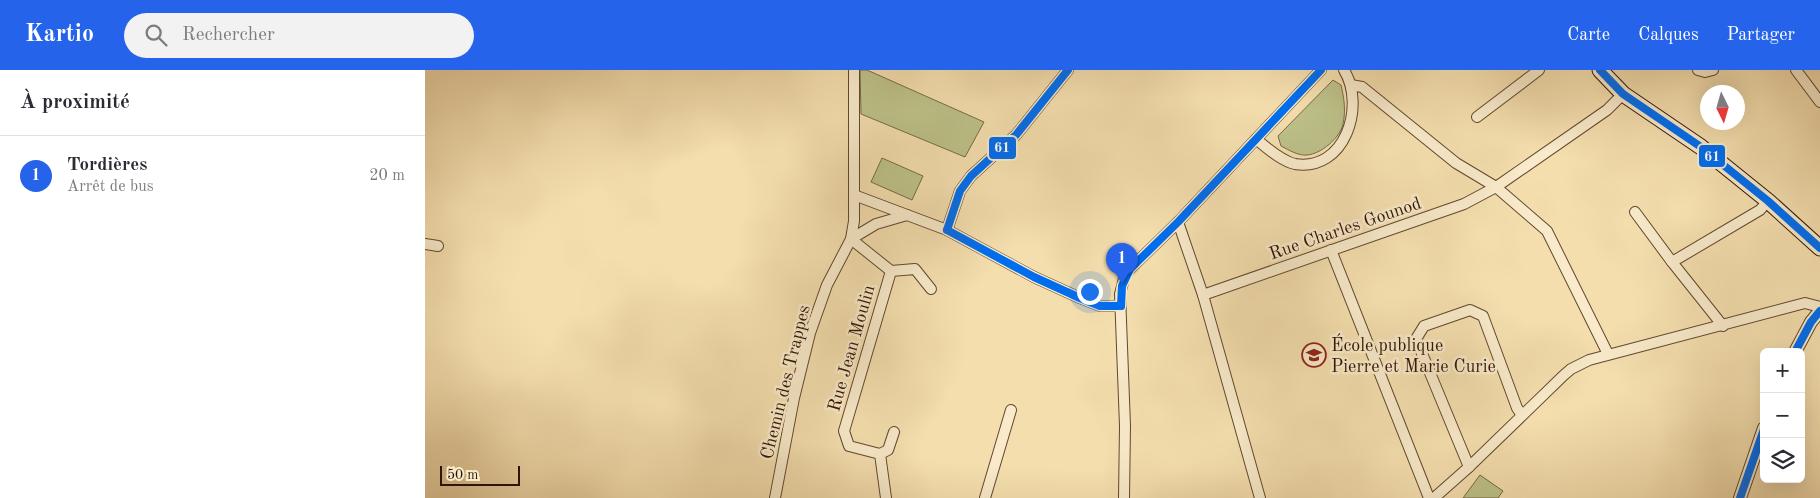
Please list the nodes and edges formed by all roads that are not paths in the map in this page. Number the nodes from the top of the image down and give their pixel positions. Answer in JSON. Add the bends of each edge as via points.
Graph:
{"nodes":[{"id":1,"x":854,"y":70,"type":"edge"},
{"id":2,"x":1068,"y":70,"type":"edge"},
{"id":3,"x":1321,"y":70,"type":"edge"},
{"id":4,"x":1344,"y":70,"type":"edge"},
{"id":5,"x":1539,"y":70,"type":"edge"},
{"id":6,"x":1600,"y":70,"type":"edge"},
{"id":7,"x":1698,"y":70,"type":"edge"},
{"id":8,"x":1713,"y":70,"type":"edge"},
{"id":9,"x":1797,"y":70,"type":"edge"},
{"id":10,"x":1351,"y":85,"type":"junction"},
{"id":11,"x":1623,"y":94,"type":"junction"},
{"id":12,"x":1820,"y":102,"type":"edge"},
{"id":13,"x":1477,"y":117,"type":"dead end"},
{"id":14,"x":1256,"y":139,"type":"junction"},
{"id":15,"x":1496,"y":187,"type":"junction"},
{"id":16,"x":854,"y":195,"type":"junction"},
{"id":17,"x":1768,"y":201,"type":"junction"},
{"id":18,"x":1635,"y":212,"type":"dead end"},
{"id":19,"x":907,"y":215,"type":"junction"},
{"id":20,"x":1178,"y":222,"type":"junction"},
{"id":21,"x":947,"y":230,"type":"junction"},
{"id":22,"x":851,"y":239,"type":"junction"},
{"id":23,"x":425,"y":244,"type":"edge"},
{"id":24,"x":438,"y":246,"type":"dead end"},
{"id":25,"x":1820,"y":248,"type":"edge"},
{"id":26,"x":1331,"y":250,"type":"junction"},
{"id":27,"x":1672,"y":262,"type":"junction"},
{"id":28,"x":891,"y":271,"type":"junction"},
{"id":29,"x":931,"y":289,"type":"dead end"},
{"id":30,"x":1203,"y":295,"type":"junction"},
{"id":31,"x":1121,"y":306,"type":"junction"},
{"id":32,"x":1820,"y":307,"type":"edge"},
{"id":33,"x":1820,"y":311,"type":"edge"},
{"id":34,"x":1723,"y":326,"type":"junction"},
{"id":35,"x":1797,"y":348,"type":"edge"},
{"id":36,"x":1608,"y":354,"type":"junction"},
{"id":37,"x":1011,"y":410,"type":"dead end"},
{"id":38,"x":1522,"y":415,"type":"junction"},
{"id":39,"x":894,"y":432,"type":"dead end"},
{"id":40,"x":1761,"y":438,"type":"edge"},
{"id":41,"x":880,"y":454,"type":"junction"},
{"id":42,"x":1469,"y":467,"type":"junction"},
{"id":43,"x":775,"y":498,"type":"edge"},
{"id":44,"x":886,"y":498,"type":"edge"},
{"id":45,"x":985,"y":498,"type":"edge"},
{"id":46,"x":1124,"y":498,"type":"edge"},
{"id":47,"x":1260,"y":498,"type":"edge"},
{"id":48,"x":1429,"y":498,"type":"edge"},
{"id":49,"x":1434,"y":498,"type":"edge"},
{"id":50,"x":1740,"y":498,"type":"edge"}],
"edges":[{"from":1,"to":16,"type":"street","name":"Chemin des Trappes"},
{"from":2,"to":21,"type":"street","via":[[1016,134],[971,176],[960,191]]},
{"from":3,"to":14,"type":"street"},
{"from":4,"to":10,"type":"street"},
{"from":5,"to":13,"type":"street"},
{"from":6,"to":11,"type":"main road"},
{"from":7,"to":8,"type":"street"},
{"from":9,"to":12,"type":"street"},
{"from":10,"to":14,"type":"street","via":[[1352,120],[1343,142],[1321,160],[1294,164]]},
{"from":10,"to":15,"type":"street","via":[[1362,87],[1456,163]]},
{"from":11,"to":15,"type":"street","name":"Rue Charles Gounod","via":[[1607,110]]},
{"from":11,"to":17,"type":"main road","via":[[1701,147]]},
{"from":14,"to":20,"type":"street"},
{"from":15,"to":26,"type":"street","name":"Rue Charles Gounod","via":[[1464,204]]},
{"from":15,"to":36,"type":"street","via":[[1547,231]]},
{"from":16,"to":19,"type":"street"},
{"from":16,"to":22,"type":"street","name":"Chemin des Trappes"},
{"from":17,"to":25,"type":"main road"},
{"from":17,"to":27,"type":"street","via":[[1760,210]]},
{"from":18,"to":27,"type":"street"},
{"from":19,"to":21,"type":"street"},
{"from":19,"to":22,"type":"street","via":[[876,224]]},
{"from":20,"to":30,"type":"street"},
{"from":20,"to":31,"type":"street","via":[[1125,276]]},
{"from":21,"to":31,"type":"street","via":[[1034,277],[1081,298],[1101,306]]},
{"from":22,"to":28,"type":"street"},
{"from":22,"to":43,"type":"street","name":"Chemin des Trappes","via":[[827,285],[810,332]]},
{"from":23,"to":24,"type":"street"},
{"from":26,"to":30,"type":"street","name":"Rue Charles Gounod"},
{"from":26,"to":48,"type":"street"},
{"from":27,"to":34,"type":"street"},
{"from":28,"to":29,"type":"street","via":[[915,269]]},
{"from":28,"to":41,"type":"street","name":"Rue Jean Moulin","via":[[844,431],[849,446]]},
{"from":30,"to":47,"type":"street"},
{"from":31,"to":46,"type":"street"},
{"from":32,"to":34,"type":"street","via":[[1805,304]]},
{"from":33,"to":35,"type":"street"},
{"from":34,"to":36,"type":"street"},
{"from":36,"to":38,"type":"street","via":[[1571,369]]},
{"from":37,"to":45,"type":"street"},
{"from":38,"to":42,"type":"street"},
{"from":38,"to":42,"type":"street","via":[[1483,316],[1470,310],[1424,326],[1416,339]]},
{"from":39,"to":41,"type":"street","via":[[887,450]]},
{"from":40,"to":50,"type":"street"},
{"from":41,"to":44,"type":"street"},
{"from":42,"to":49,"type":"street"}]}
